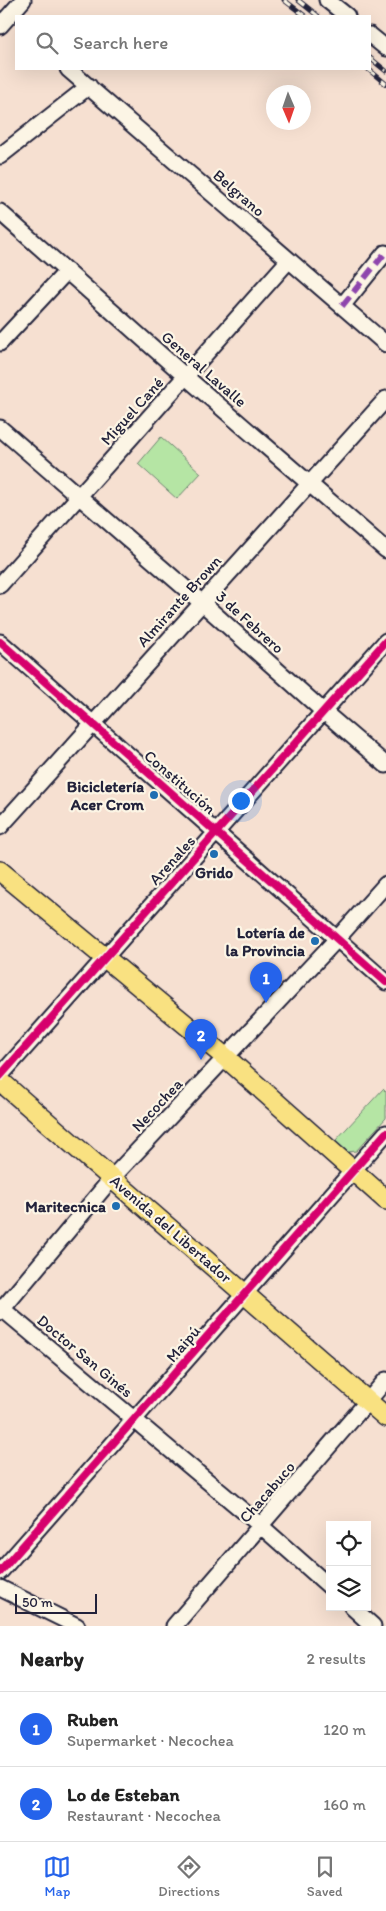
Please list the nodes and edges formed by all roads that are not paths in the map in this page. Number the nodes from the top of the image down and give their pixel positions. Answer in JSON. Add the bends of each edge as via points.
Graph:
{"nodes":[{"id":1,"x":23,"y":0,"type":"edge"},
{"id":2,"x":327,"y":0,"type":"edge"},
{"id":3,"x":346,"y":15,"type":"edge"},
{"id":4,"x":6,"y":20,"type":"edge"},
{"id":5,"x":371,"y":36,"type":"edge"},
{"id":6,"x":386,"y":48,"type":"edge"},
{"id":7,"x":69,"y":70,"type":"edge"},
{"id":8,"x":89,"y":86,"type":"junction"},
{"id":9,"x":0,"y":156,"type":"edge"},
{"id":10,"x":0,"y":212,"type":"edge"},
{"id":11,"x":385,"y":253,"type":"edge"},
{"id":12,"x":289,"y":260,"type":"junction"},
{"id":13,"x":67,"y":271,"type":"junction"},
{"id":14,"x":342,"y":306,"type":"junction"},
{"id":15,"x":0,"y":343,"type":"edge"},
{"id":16,"x":386,"y":344,"type":"edge"},
{"id":17,"x":186,"y":377,"type":"junction"},
{"id":18,"x":386,"y":399,"type":"edge"},
{"id":19,"x":0,"y":428,"type":"edge"},
{"id":20,"x":309,"y":484,"type":"junction"},
{"id":21,"x":79,"y":496,"type":"junction"},
{"id":22,"x":386,"y":550,"type":"edge"},
{"id":23,"x":0,"y":585,"type":"edge"},
{"id":24,"x":202,"y":602,"type":"junction"},
{"id":25,"x":386,"y":641,"type":"edge"},
{"id":26,"x":0,"y":642,"type":"edge"},
{"id":27,"x":323,"y":711,"type":"junction"},
{"id":28,"x":92,"y":723,"type":"junction"},
{"id":29,"x":386,"y":765,"type":"edge"},
{"id":30,"x":0,"y":827,"type":"edge"},
{"id":31,"x":216,"y":832,"type":"junction"},
{"id":32,"x":0,"y":871,"type":"edge"},
{"id":33,"x":386,"y":884,"type":"edge"},
{"id":34,"x":337,"y":939,"type":"junction"},
{"id":35,"x":103,"y":958,"type":"junction"},
{"id":36,"x":386,"y":982,"type":"edge"},
{"id":37,"x":225,"y":1057,"type":"junction"},
{"id":38,"x":0,"y":1076,"type":"edge"},
{"id":39,"x":0,"y":1081,"type":"edge"},
{"id":40,"x":386,"y":1133,"type":"edge"},
{"id":41,"x":352,"y":1171,"type":"junction"},
{"id":42,"x":112,"y":1178,"type":"junction"},
{"id":43,"x":386,"y":1200,"type":"edge"},
{"id":44,"x":245,"y":1294,"type":"junction"},
{"id":45,"x":1,"y":1309,"type":"edge"},
{"id":46,"x":386,"y":1380,"type":"edge"},
{"id":47,"x":367,"y":1402,"type":"junction"},
{"id":48,"x":386,"y":1418,"type":"edge"},
{"id":49,"x":134,"y":1421,"type":"junction"},
{"id":50,"x":261,"y":1526,"type":"junction"},
{"id":51,"x":0,"y":1572,"type":"edge"},
{"id":52,"x":326,"y":1583,"type":"edge"},
{"id":53,"x":0,"y":1588,"type":"edge"},
{"id":54,"x":356,"y":1611,"type":"edge"},
{"id":55,"x":76,"y":1626,"type":"edge"},
{"id":56,"x":174,"y":1626,"type":"edge"},
{"id":57,"x":373,"y":1626,"type":"edge"}],
"edges":[{"from":1,"to":4,"type":"street"},
{"from":2,"to":3,"type":"street"},
{"from":5,"to":6,"type":"street"},
{"from":7,"to":8,"type":"street","name":"Belgrano"},
{"from":8,"to":9,"type":"street"},
{"from":8,"to":12,"type":"street","name":"Belgrano"},
{"from":10,"to":13,"type":"street","name":"General Lavalle"},
{"from":11,"to":14,"type":"street"},
{"from":12,"to":14,"type":"street","name":"Belgrano"},
{"from":12,"to":17,"type":"street","name":"Miguel Cané"},
{"from":13,"to":15,"type":"street"},
{"from":13,"to":17,"type":"street","name":"General Lavalle"},
{"from":14,"to":16,"type":"street","name":"Belgrano"},
{"from":17,"to":20,"type":"street","name":"General Lavalle"},
{"from":17,"to":21,"type":"street","name":"Miguel Cané"},
{"from":18,"to":20,"type":"street","name":"Almirante Brown"},
{"from":19,"to":21,"type":"street","name":"3 de Febrero"},
{"from":20,"to":22,"type":"street","name":"General Lavalle"},
{"from":20,"to":24,"type":"street","name":"Almirante Brown"},
{"from":21,"to":23,"type":"street","name":"Miguel Cané"},
{"from":21,"to":24,"type":"street","name":"3 de Febrero"},
{"from":24,"to":27,"type":"street","name":"3 de Febrero"},
{"from":24,"to":28,"type":"street","name":"Almirante Brown"},
{"from":25,"to":27,"type":"street","name":"Arenales"},
{"from":26,"to":28,"type":"street","name":"Constitución"},
{"from":27,"to":29,"type":"street","name":"3 de Febrero"},
{"from":27,"to":31,"type":"street","name":"Arenales"},
{"from":28,"to":30,"type":"street","name":"Almirante Brown"},
{"from":28,"to":31,"type":"street","name":"Constitución"},
{"from":31,"to":34,"type":"street","name":"Constitución"},
{"from":31,"to":35,"type":"street","name":"Arenales"},
{"from":32,"to":35,"type":"main road"},
{"from":33,"to":34,"type":"street","name":"Necochea"},
{"from":34,"to":36,"type":"street","name":"Constitución"},
{"from":34,"to":37,"type":"street","name":"Necochea"},
{"from":35,"to":37,"type":"main road"},
{"from":35,"to":38,"type":"street","name":"Arenales"},
{"from":37,"to":41,"type":"main road"},
{"from":37,"to":42,"type":"street","name":"Necochea"},
{"from":39,"to":42,"type":"main road","name":"Avenida del Libertador"},
{"from":40,"to":41,"type":"street","name":"Maipú"},
{"from":41,"to":43,"type":"main road"},
{"from":41,"to":44,"type":"street","name":"Maipú"},
{"from":42,"to":44,"type":"main road","name":"Avenida del Libertador"},
{"from":42,"to":45,"type":"street","name":"Necochea"},
{"from":44,"to":47,"type":"main road","name":"Avenida del Libertador"},
{"from":44,"to":49,"type":"street","name":"Maipú"},
{"from":45,"to":49,"type":"street","name":"Doctor San Ginés"},
{"from":46,"to":47,"type":"street","name":"Chacabuco"},
{"from":47,"to":48,"type":"main road","name":"Avenida del Libertador"},
{"from":47,"to":50,"type":"street","name":"Chacabuco"},
{"from":49,"to":50,"type":"street","name":"Doctor San Ginés"},
{"from":49,"to":51,"type":"street","name":"Maipú"},
{"from":50,"to":52,"type":"street","name":"Doctor San Ginés"},
{"from":50,"to":56,"type":"street","name":"Chacabuco"},
{"from":53,"to":55,"type":"street"},
{"from":54,"to":57,"type":"street"}]}
